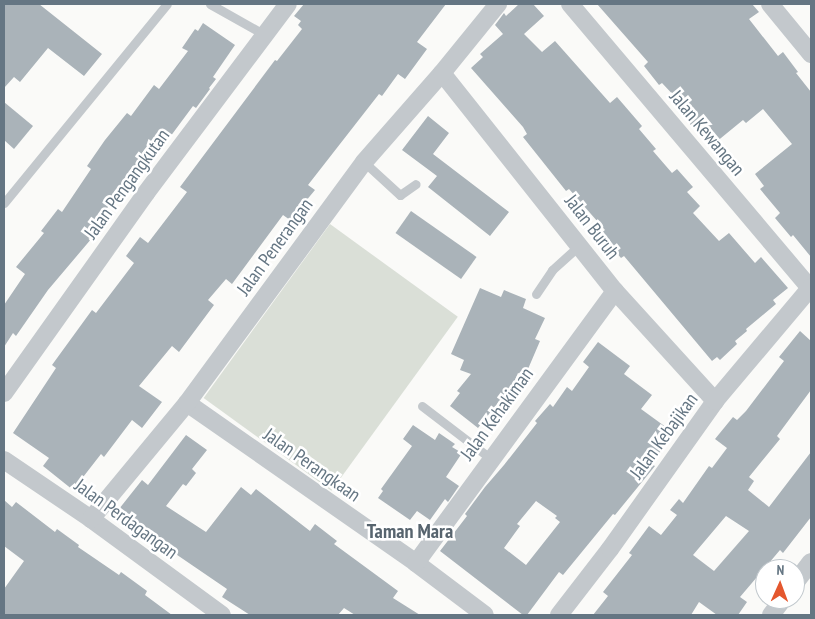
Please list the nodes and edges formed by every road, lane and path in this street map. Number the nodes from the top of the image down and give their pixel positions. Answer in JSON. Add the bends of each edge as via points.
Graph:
{"nodes":[{"id":1,"x":167,"y":4,"type":"edge"},
{"id":2,"x":210,"y":4,"type":"edge"},
{"id":3,"x":288,"y":4,"type":"edge"},
{"id":4,"x":498,"y":4,"type":"edge"},
{"id":5,"x":570,"y":4,"type":"edge"},
{"id":6,"x":770,"y":4,"type":"edge"},
{"id":7,"x":265,"y":35,"type":"junction"},
{"id":8,"x":811,"y":54,"type":"edge"},
{"id":9,"x":442,"y":73,"type":"junction"},
{"id":10,"x":364,"y":162,"type":"junction"},
{"id":11,"x":416,"y":184,"type":"dead end"},
{"id":12,"x":4,"y":203,"type":"edge"},
{"id":13,"x":580,"y":245,"type":"junction"},
{"id":14,"x":811,"y":288,"type":"edge"},
{"id":15,"x":615,"y":290,"type":"junction"},
{"id":16,"x":536,"y":294,"type":"dead end"},
{"id":17,"x":4,"y":393,"type":"edge"},
{"id":18,"x":715,"y":401,"type":"junction"},
{"id":19,"x":187,"y":403,"type":"junction"},
{"id":20,"x":422,"y":406,"type":"dead end"},
{"id":21,"x":490,"y":458,"type":"junction"},
{"id":22,"x":4,"y":460,"type":"edge"},
{"id":23,"x":90,"y":519,"type":"junction"},
{"id":24,"x":416,"y":563,"type":"junction"},
{"id":25,"x":222,"y":615,"type":"edge"},
{"id":26,"x":485,"y":615,"type":"edge"},
{"id":27,"x":558,"y":615,"type":"edge"}],
"edges":[{"from":1,"to":12,"type":"lane"},
{"from":2,"to":7,"type":"lane"},
{"from":3,"to":7,"type":"street","name":"Jalan Pengangkutan"},
{"from":4,"to":9,"type":"street","name":"Jalan Penerangan"},
{"from":5,"to":14,"type":"street","name":"Jalan Kewangan"},
{"from":6,"to":8,"type":"street"},
{"from":7,"to":17,"type":"street","name":"Jalan Pengangkutan","via":[[146,193]]},
{"from":9,"to":10,"type":"street","name":"Jalan Penerangan"},
{"from":9,"to":13,"type":"street","name":"Jalan Buruh"},
{"from":10,"to":11,"type":"lane","via":[[400,194]]},
{"from":10,"to":19,"type":"street","name":"Jalan Penerangan"},
{"from":13,"to":15,"type":"street","name":"Jalan Buruh"},
{"from":13,"to":16,"type":"lane","via":[[552,270]]},
{"from":14,"to":18,"type":"street","name":"Jalan Kebajikan"},
{"from":15,"to":18,"type":"street","name":"Jalan Buruh"},
{"from":15,"to":21,"type":"street","name":"Jalan Kehakiman"},
{"from":18,"to":27,"type":"street","name":"Jalan Kebajikan","via":[[610,549]]},
{"from":19,"to":23,"type":"street","name":"Jalan Penerangan"},
{"from":19,"to":24,"type":"street","name":"Jalan Perangkaan"},
{"from":20,"to":21,"type":"lane"},
{"from":21,"to":24,"type":"street","name":"Jalan Kehakiman"},
{"from":22,"to":23,"type":"street","name":"Jalan Perdagangan"},
{"from":23,"to":25,"type":"street","name":"Jalan Perdagangan"},
{"from":24,"to":26,"type":"street","name":"Jalan Perangkaan"}]}
